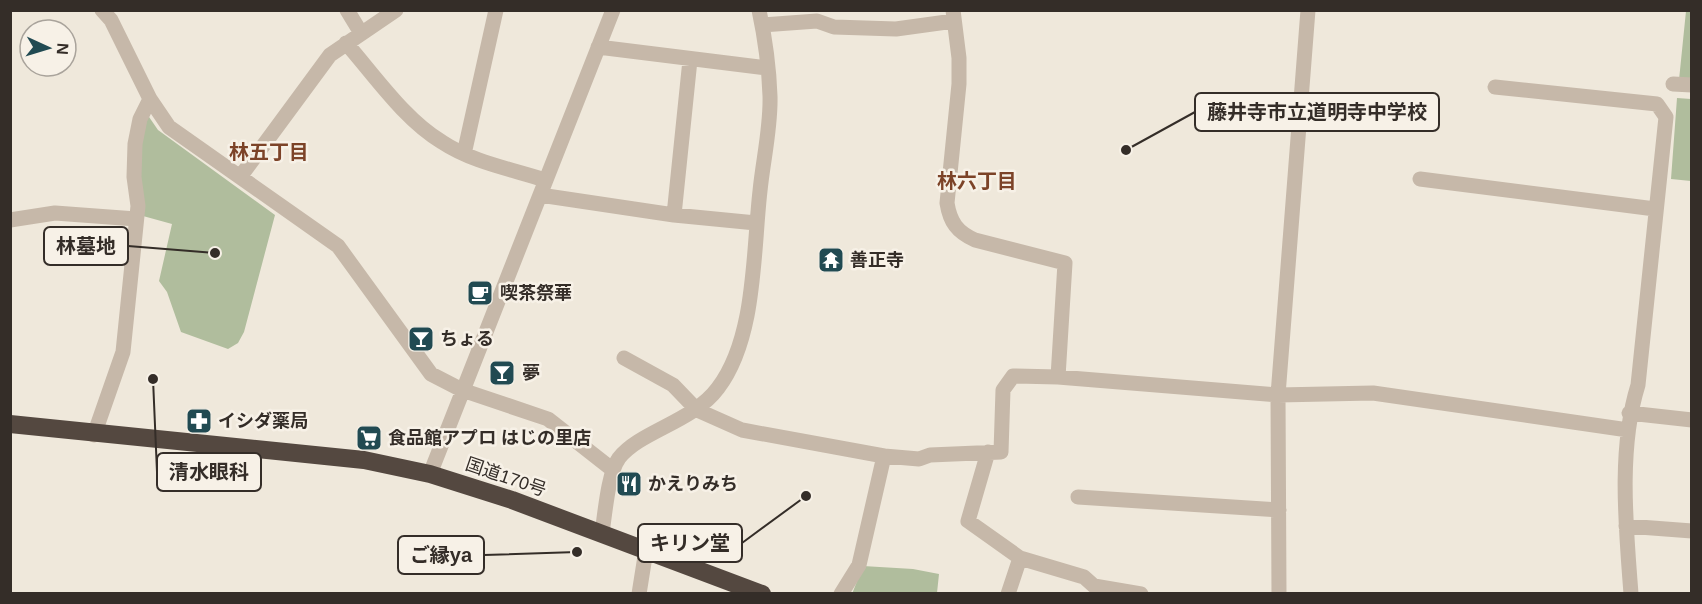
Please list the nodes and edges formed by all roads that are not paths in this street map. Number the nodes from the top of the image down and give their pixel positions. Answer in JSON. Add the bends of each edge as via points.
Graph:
{"nodes":[{"id":1,"x":102,"y":10,"type":"edge"},
{"id":2,"x":347,"y":10,"type":"edge"},
{"id":3,"x":396,"y":10,"type":"edge"},
{"id":4,"x":496,"y":10,"type":"edge"},
{"id":5,"x":613,"y":10,"type":"edge"},
{"id":6,"x":1308,"y":10,"type":"edge"},
{"id":7,"x":953,"y":16,"type":"edge"},
{"id":8,"x":761,"y":18,"type":"edge"},
{"id":9,"x":361,"y":33,"type":"junction"},
{"id":10,"x":346,"y":43,"type":"junction"},
{"id":11,"x":598,"y":47,"type":"junction"},
{"id":12,"x":690,"y":60,"type":"junction"},
{"id":13,"x":767,"y":68,"type":"junction"},
{"id":14,"x":1673,"y":84,"type":"dead end"},
{"id":15,"x":1692,"y":85,"type":"edge"},
{"id":16,"x":1495,"y":87,"type":"dead end"},
{"id":17,"x":150,"y":99,"type":"junction"},
{"id":18,"x":464,"y":154,"type":"junction"},
{"id":19,"x":240,"y":177,"type":"junction"},
{"id":20,"x":1420,"y":179,"type":"dead end"},
{"id":21,"x":543,"y":188,"type":"junction"},
{"id":22,"x":1654,"y":209,"type":"junction"},
{"id":23,"x":674,"y":214,"type":"junction"},
{"id":24,"x":136,"y":219,"type":"junction"},
{"id":25,"x":10,"y":220,"type":"edge"},
{"id":26,"x":756,"y":223,"type":"junction"},
{"id":27,"x":624,"y":358,"type":"dead end"},
{"id":28,"x":1058,"y":377,"type":"junction"},
{"id":29,"x":462,"y":390,"type":"junction"},
{"id":30,"x":1278,"y":395,"type":"junction"},
{"id":31,"x":697,"y":410,"type":"junction"},
{"id":32,"x":1629,"y":413,"type":"junction"},
{"id":33,"x":1692,"y":420,"type":"edge"},
{"id":34,"x":10,"y":424,"type":"edge"},
{"id":35,"x":1628,"y":430,"type":"junction"},
{"id":36,"x":94,"y":435,"type":"junction"},
{"id":37,"x":988,"y":452,"type":"junction"},
{"id":38,"x":884,"y":456,"type":"junction"},
{"id":39,"x":613,"y":470,"type":"junction"},
{"id":40,"x":430,"y":474,"type":"junction"},
{"id":41,"x":1078,"y":497,"type":"dead end"},
{"id":42,"x":1279,"y":510,"type":"junction"},
{"id":43,"x":1626,"y":526,"type":"junction"},
{"id":44,"x":1692,"y":531,"type":"edge"},
{"id":45,"x":602,"y":533,"type":"junction"},
{"id":46,"x":646,"y":550,"type":"junction"},
{"id":47,"x":1020,"y":558,"type":"junction"},
{"id":48,"x":639,"y":594,"type":"edge"},
{"id":49,"x":762,"y":594,"type":"edge"},
{"id":50,"x":841,"y":594,"type":"edge"},
{"id":51,"x":1008,"y":594,"type":"edge"},
{"id":52,"x":1141,"y":594,"type":"edge"},
{"id":53,"x":1279,"y":594,"type":"edge"},
{"id":54,"x":1630,"y":594,"type":"edge"}],
"edges":[{"from":1,"to":17,"type":"street","via":[[111,20]]},
{"from":2,"to":9,"type":"street"},
{"from":3,"to":9,"type":"street"},
{"from":4,"to":18,"type":"street"},
{"from":5,"to":11,"type":"street"},
{"from":6,"to":30,"type":"street"},
{"from":7,"to":8,"type":"street","via":[[896,29],[834,27],[817,21]]},
{"from":7,"to":28,"type":"street","via":[[959,84],[947,203],[950,220],[962,234],[975,240],[1065,263]]},
{"from":8,"to":13,"type":"street"},
{"from":9,"to":10,"type":"street"},
{"from":10,"to":18,"type":"street","via":[[411,116],[440,142]]},
{"from":10,"to":19,"type":"street","via":[[330,55]]},
{"from":11,"to":12,"type":"street"},
{"from":11,"to":21,"type":"street"},
{"from":12,"to":13,"type":"street"},
{"from":12,"to":23,"type":"street"},
{"from":13,"to":26,"type":"street","via":[[770,98]]},
{"from":14,"to":15,"type":"street"},
{"from":16,"to":22,"type":"street","via":[[1657,104],[1666,117]]},
{"from":17,"to":19,"type":"street","via":[[169,127]]},
{"from":17,"to":24,"type":"street","via":[[140,119],[135,144]]},
{"from":18,"to":21,"type":"street"},
{"from":19,"to":29,"type":"street","via":[[338,246],[431,374]]},
{"from":20,"to":22,"type":"street"},
{"from":21,"to":23,"type":"street"},
{"from":21,"to":29,"type":"street"},
{"from":22,"to":32,"type":"street","via":[[1638,385]]},
{"from":23,"to":26,"type":"street"},
{"from":24,"to":25,"type":"street","via":[[55,213]]},
{"from":24,"to":36,"type":"street","via":[[123,352]]},
{"from":26,"to":31,"type":"street","via":[[740,344],[729,373]]},
{"from":27,"to":31,"type":"street","via":[[673,385]]},
{"from":28,"to":30,"type":"street"},
{"from":28,"to":37,"type":"street","via":[[1013,376],[1004,390],[1001,452]]},
{"from":29,"to":39,"type":"street","via":[[548,419]]},
{"from":29,"to":40,"type":"street"},
{"from":30,"to":35,"type":"street","via":[[1373,393]]},
{"from":30,"to":42,"type":"street"},
{"from":31,"to":38,"type":"street","via":[[742,430]]},
{"from":31,"to":39,"type":"street","via":[[631,447]]},
{"from":32,"to":33,"type":"street"},
{"from":32,"to":35,"type":"street"},
{"from":34,"to":36,"type":"highway","name":"国道170号"},
{"from":35,"to":43,"type":"street"},
{"from":36,"to":40,"type":"highway","name":"国道170号","via":[[364,460]]},
{"from":37,"to":38,"type":"street","via":[[919,459]]},
{"from":37,"to":47,"type":"street","via":[[968,521]]},
{"from":38,"to":50,"type":"street","via":[[859,565]]},
{"from":39,"to":45,"type":"street"},
{"from":40,"to":45,"type":"highway","name":"国道170号"},
{"from":41,"to":42,"type":"street"},
{"from":42,"to":53,"type":"street"},
{"from":43,"to":44,"type":"street"},
{"from":43,"to":54,"type":"street"},
{"from":45,"to":46,"type":"highway","name":"国道170号"},
{"from":46,"to":48,"type":"street"},
{"from":46,"to":49,"type":"highway","name":"国道170号"},
{"from":47,"to":51,"type":"street"},
{"from":47,"to":52,"type":"street","via":[[1084,577],[1094,586]]}]}
